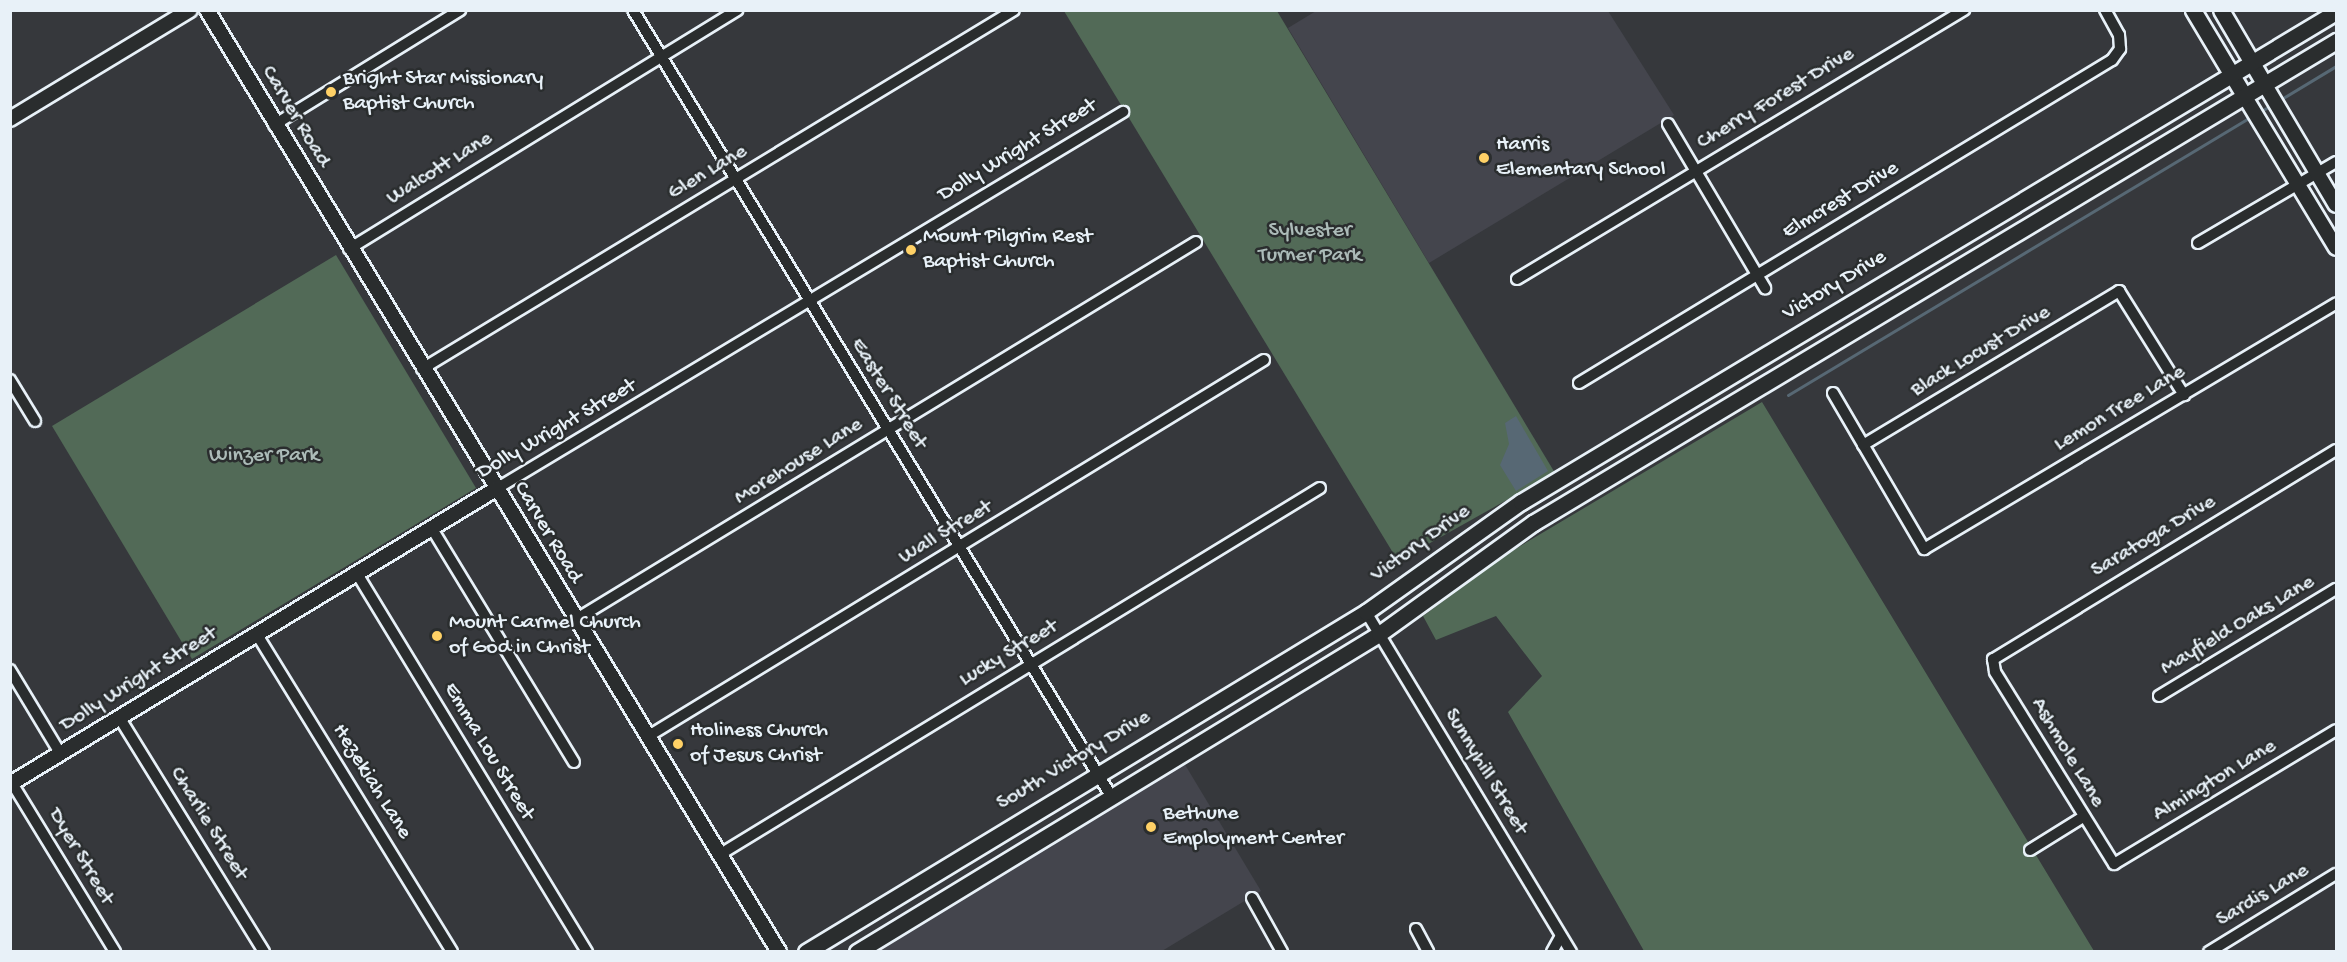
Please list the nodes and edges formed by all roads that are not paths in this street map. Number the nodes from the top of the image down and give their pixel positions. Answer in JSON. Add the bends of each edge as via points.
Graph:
{"nodes":[{"id":1,"x":190,"y":10,"type":"edge"},
{"id":2,"x":207,"y":10,"type":"edge"},
{"id":3,"x":460,"y":10,"type":"edge"},
{"id":4,"x":633,"y":10,"type":"edge"},
{"id":5,"x":711,"y":10,"type":"edge"},
{"id":6,"x":736,"y":10,"type":"edge"},
{"id":7,"x":1014,"y":10,"type":"edge"},
{"id":8,"x":1964,"y":10,"type":"edge"},
{"id":9,"x":2105,"y":10,"type":"edge"},
{"id":10,"x":2193,"y":10,"type":"edge"},
{"id":11,"x":2221,"y":10,"type":"edge"},
{"id":12,"x":2337,"y":12,"type":"edge"},
{"id":13,"x":718,"y":22,"type":"junction"},
{"id":14,"x":2337,"y":41,"type":"edge"},
{"id":15,"x":661,"y":57,"type":"junction"},
{"id":16,"x":2252,"y":62,"type":"junction"},
{"id":17,"x":2231,"y":75,"type":"junction"},
{"id":18,"x":2268,"y":89,"type":"junction"},
{"id":19,"x":2248,"y":102,"type":"junction"},
{"id":20,"x":1123,"y":112,"type":"dead end"},
{"id":21,"x":10,"y":119,"type":"edge"},
{"id":22,"x":1668,"y":124,"type":"dead end"},
{"id":23,"x":274,"y":125,"type":"junction"},
{"id":24,"x":2337,"y":162,"type":"edge"},
{"id":25,"x":1694,"y":170,"type":"junction"},
{"id":26,"x":2318,"y":173,"type":"junction"},
{"id":27,"x":734,"y":180,"type":"junction"},
{"id":28,"x":2299,"y":184,"type":"junction"},
{"id":29,"x":2015,"y":204,"type":"junction"},
{"id":30,"x":2337,"y":205,"type":"edge"},
{"id":31,"x":2028,"y":225,"type":"junction"},
{"id":32,"x":1196,"y":242,"type":"dead end"},
{"id":33,"x":2198,"y":243,"type":"dead end"},
{"id":34,"x":2337,"y":248,"type":"edge"},
{"id":35,"x":349,"y":249,"type":"junction"},
{"id":36,"x":1756,"y":274,"type":"junction"},
{"id":37,"x":1517,"y":279,"type":"dead end"},
{"id":38,"x":1765,"y":288,"type":"dead end"},
{"id":39,"x":809,"y":303,"type":"junction"},
{"id":40,"x":2337,"y":303,"type":"edge"},
{"id":41,"x":1795,"y":337,"type":"junction"},
{"id":42,"x":1807,"y":358,"type":"junction"},
{"id":43,"x":1264,"y":360,"type":"dead end"},
{"id":44,"x":422,"y":369,"type":"junction"},
{"id":45,"x":10,"y":381,"type":"edge"},
{"id":46,"x":1579,"y":383,"type":"dead end"},
{"id":47,"x":1833,"y":393,"type":"dead end"},
{"id":48,"x":2184,"y":395,"type":"junction"},
{"id":49,"x":35,"y":421,"type":"dead end"},
{"id":50,"x":887,"y":430,"type":"junction"},
{"id":51,"x":1863,"y":445,"type":"junction"},
{"id":52,"x":2337,"y":450,"type":"edge"},
{"id":53,"x":1574,"y":470,"type":"junction"},
{"id":54,"x":1320,"y":488,"type":"dead end"},
{"id":55,"x":496,"y":489,"type":"junction"},
{"id":56,"x":1587,"y":490,"type":"junction"},
{"id":57,"x":431,"y":527,"type":"junction"},
{"id":58,"x":960,"y":547,"type":"junction"},
{"id":59,"x":356,"y":572,"type":"junction"},
{"id":60,"x":2337,"y":588,"type":"edge"},
{"id":61,"x":1366,"y":612,"type":"junction"},
{"id":62,"x":574,"y":620,"type":"junction"},
{"id":63,"x":256,"y":633,"type":"junction"},
{"id":64,"x":1379,"y":634,"type":"junction"},
{"id":65,"x":1993,"y":658,"type":"joint"},
{"id":66,"x":1030,"y":664,"type":"junction"},
{"id":67,"x":10,"y":670,"type":"edge"},
{"id":68,"x":2159,"y":696,"type":"dead end"},
{"id":69,"x":119,"y":717,"type":"junction"},
{"id":70,"x":2337,"y":730,"type":"edge"},
{"id":71,"x":647,"y":737,"type":"junction"},
{"id":72,"x":60,"y":753,"type":"junction"},
{"id":73,"x":574,"y":762,"type":"dead end"},
{"id":74,"x":1097,"y":773,"type":"junction"},
{"id":75,"x":11,"y":783,"type":"edge"},
{"id":76,"x":1111,"y":796,"type":"junction"},
{"id":77,"x":2083,"y":817,"type":"junction"},
{"id":78,"x":2030,"y":850,"type":"dead end"},
{"id":79,"x":719,"y":855,"type":"junction"},
{"id":80,"x":2114,"y":864,"type":"joint"},
{"id":81,"x":945,"y":866,"type":"junction"},
{"id":82,"x":2337,"y":874,"type":"edge"},
{"id":83,"x":959,"y":890,"type":"junction"},
{"id":84,"x":1252,"y":898,"type":"dead end"},
{"id":85,"x":1416,"y":929,"type":"dead end"},
{"id":86,"x":1561,"y":936,"type":"junction"},
{"id":87,"x":115,"y":951,"type":"edge"},
{"id":88,"x":264,"y":951,"type":"edge"},
{"id":89,"x":452,"y":951,"type":"edge"},
{"id":90,"x":587,"y":951,"type":"edge"},
{"id":91,"x":779,"y":951,"type":"edge"},
{"id":92,"x":806,"y":951,"type":"edge"},
{"id":93,"x":857,"y":951,"type":"edge"},
{"id":94,"x":1282,"y":951,"type":"edge"},
{"id":95,"x":1428,"y":951,"type":"edge"},
{"id":96,"x":1552,"y":951,"type":"edge"},
{"id":97,"x":1571,"y":951,"type":"edge"},
{"id":98,"x":2209,"y":951,"type":"edge"}],
"edges":[{"from":1,"to":21,"type":"street"},
{"from":2,"to":23,"type":"street","name":"Carver Road"},
{"from":3,"to":23,"type":"street"},
{"from":4,"to":15,"type":"street","name":"Easter Street"},
{"from":5,"to":13,"type":"street"},
{"from":6,"to":13,"type":"street","name":"Walcott Lane"},
{"from":7,"to":27,"type":"street","name":"Glen Lane"},
{"from":8,"to":25,"type":"street","name":"Cherry Forest Drive"},
{"from":9,"to":36,"type":"street","name":"Elmcrest Drive","via":[[2120,49],[2112,60]]},
{"from":10,"to":17,"type":"main road"},
{"from":11,"to":16,"type":"main road"},
{"from":12,"to":16,"type":"main road","name":"Victory Drive"},
{"from":13,"to":15,"type":"street","name":"Walcott Lane"},
{"from":14,"to":18,"type":"main road","name":"Victory Drive"},
{"from":15,"to":27,"type":"street","name":"Easter Street"},
{"from":15,"to":35,"type":"street","name":"Walcott Lane"},
{"from":16,"to":17,"type":"main road","name":"Victory Drive"},
{"from":16,"to":18,"type":"main road"},
{"from":17,"to":19,"type":"main road"},
{"from":17,"to":29,"type":"main road","name":"Victory Drive"},
{"from":18,"to":19,"type":"main road","name":"Victory Drive"},
{"from":18,"to":26,"type":"street"},
{"from":19,"to":28,"type":"street"},
{"from":19,"to":31,"type":"main road","name":"Victory Drive"},
{"from":20,"to":39,"type":"street","name":"Dolly Wright Street"},
{"from":22,"to":25,"type":"street"},
{"from":23,"to":35,"type":"street","name":"Carver Road"},
{"from":24,"to":26,"type":"street"},
{"from":25,"to":36,"type":"street"},
{"from":25,"to":37,"type":"street","name":"Cherry Forest Drive"},
{"from":26,"to":28,"type":"street"},
{"from":26,"to":30,"type":"street"},
{"from":27,"to":39,"type":"street","name":"Easter Street"},
{"from":27,"to":44,"type":"street","name":"Glen Lane"},
{"from":28,"to":33,"type":"street"},
{"from":28,"to":34,"type":"street"},
{"from":29,"to":31,"type":"main road"},
{"from":29,"to":41,"type":"main road","name":"Victory Drive"},
{"from":31,"to":42,"type":"main road","name":"Victory Drive"},
{"from":32,"to":50,"type":"street","name":"Morehouse Lane"},
{"from":35,"to":44,"type":"street","name":"Carver Road"},
{"from":36,"to":38,"type":"street"},
{"from":36,"to":46,"type":"street","name":"Elmcrest Drive"},
{"from":39,"to":50,"type":"street","name":"Easter Street"},
{"from":39,"to":55,"type":"street","name":"Dolly Wright Street"},
{"from":40,"to":48,"type":"street","name":"Lemon Tree Lane"},
{"from":41,"to":42,"type":"main road"},
{"from":41,"to":53,"type":"main road","name":"Victory Drive"},
{"from":42,"to":56,"type":"main road","name":"Victory Drive"},
{"from":43,"to":58,"type":"street","name":"Wall Street"},
{"from":44,"to":55,"type":"street","name":"Carver Road"},
{"from":45,"to":49,"type":"street"},
{"from":47,"to":51,"type":"street"},
{"from":48,"to":51,"type":"street","name":"Black Locust Drive","via":[[2119,291]]},
{"from":48,"to":51,"type":"street","name":"Lemon Tree Lane","via":[[1924,549]]},
{"from":50,"to":58,"type":"street","name":"Easter Street"},
{"from":50,"to":62,"type":"street","name":"Morehouse Lane"},
{"from":52,"to":65,"type":"street","name":"Saratoga Drive"},
{"from":53,"to":56,"type":"main road"},
{"from":53,"to":61,"type":"main road","name":"Victory Drive","via":[[1472,535]]},
{"from":54,"to":66,"type":"street","name":"Lucky Street"},
{"from":55,"to":57,"type":"street","name":"Dolly Wright Street"},
{"from":55,"to":62,"type":"street","name":"Carver Road"},
{"from":56,"to":64,"type":"main road","name":"Victory Drive"},
{"from":57,"to":59,"type":"street","name":"Dolly Wright Street"},
{"from":57,"to":73,"type":"street"},
{"from":58,"to":66,"type":"street","name":"Easter Street"},
{"from":58,"to":71,"type":"street","name":"Wall Street"},
{"from":59,"to":63,"type":"street","name":"Dolly Wright Street"},
{"from":59,"to":90,"type":"street","name":"Emma Lou Street"},
{"from":60,"to":68,"type":"street","name":"Mayfield Oaks Lane"},
{"from":61,"to":64,"type":"street","name":"Sunnyhill Street"},
{"from":61,"to":74,"type":"main road","name":"South Victory Drive"},
{"from":62,"to":71,"type":"street","name":"Carver Road"},
{"from":63,"to":69,"type":"street","name":"Dolly Wright Street"},
{"from":63,"to":89,"type":"street","name":"Hezekiah Lane"},
{"from":64,"to":76,"type":"main road"},
{"from":64,"to":86,"type":"street","name":"Sunnyhill Street"},
{"from":65,"to":77,"type":"street","name":"Ashmole Lane","via":[[1995,672]]},
{"from":66,"to":74,"type":"street","name":"Easter Street"},
{"from":66,"to":79,"type":"street","name":"Lucky Street"},
{"from":67,"to":72,"type":"street"},
{"from":69,"to":72,"type":"street","name":"Dolly Wright Street"},
{"from":69,"to":88,"type":"street","name":"Charlie Street"},
{"from":70,"to":80,"type":"street","name":"Almington Lane"},
{"from":71,"to":79,"type":"street","name":"Carver Road"},
{"from":72,"to":75,"type":"street","name":"Dolly Wright Street"},
{"from":74,"to":76,"type":"street","name":"Easter Street"},
{"from":74,"to":81,"type":"main road","name":"South Victory Drive"},
{"from":75,"to":87,"type":"street","name":"Dyer Street"},
{"from":76,"to":83,"type":"main road"},
{"from":77,"to":78,"type":"street"},
{"from":77,"to":80,"type":"street","name":"Ashmole Lane"},
{"from":79,"to":91,"type":"street","name":"Carver Road"},
{"from":81,"to":83,"type":"main road"},
{"from":81,"to":92,"type":"main road","name":"South Victory Drive"},
{"from":82,"to":98,"type":"street","name":"Sardis Lane"},
{"from":83,"to":93,"type":"main road"},
{"from":84,"to":94,"type":"street"},
{"from":85,"to":95,"type":"street"},
{"from":86,"to":96,"type":"street"},
{"from":86,"to":97,"type":"street","name":"Sunnyhill Street"}]}
